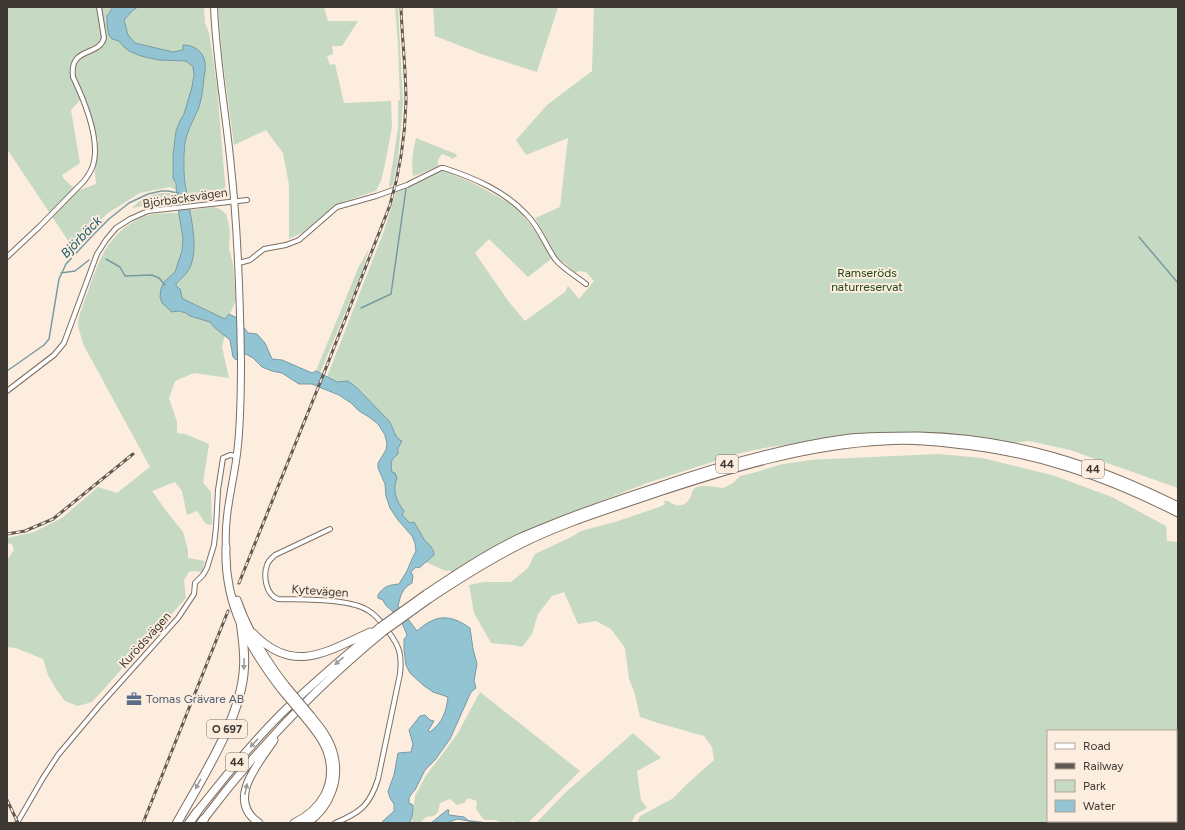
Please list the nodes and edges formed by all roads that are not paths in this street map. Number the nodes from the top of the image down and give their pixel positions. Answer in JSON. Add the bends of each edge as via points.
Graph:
{"nodes":[{"id":1,"x":99,"y":7,"type":"edge"},
{"id":2,"x":214,"y":7,"type":"edge"},
{"id":3,"x":247,"y":200,"type":"dead end"},
{"id":4,"x":234,"y":201,"type":"junction"},
{"id":5,"x":7,"y":257,"type":"edge"},
{"id":6,"x":239,"y":263,"type":"junction"},
{"id":7,"x":586,"y":284,"type":"dead end"},
{"id":8,"x":7,"y":392,"type":"edge"},
{"id":9,"x":237,"y":456,"type":"junction"},
{"id":10,"x":1178,"y":505,"type":"edge"},
{"id":11,"x":1178,"y":513,"type":"edge"},
{"id":12,"x":330,"y":529,"type":"dead end"},
{"id":13,"x":226,"y":547,"type":"joint"},
{"id":14,"x":428,"y":596,"type":"junction"},
{"id":15,"x":244,"y":626,"type":"junction"},
{"id":16,"x":382,"y":630,"type":"junction"},
{"id":17,"x":309,"y":718,"type":"junction"},
{"id":18,"x":287,"y":721,"type":"junction"},
{"id":19,"x":197,"y":812,"type":"joint"},
{"id":20,"x":202,"y":821,"type":"edge"},
{"id":21,"x":17,"y":823,"type":"edge"},
{"id":22,"x":177,"y":823,"type":"edge"},
{"id":23,"x":189,"y":823,"type":"edge"},
{"id":24,"x":259,"y":823,"type":"edge"},
{"id":25,"x":294,"y":823,"type":"edge"},
{"id":26,"x":307,"y":823,"type":"edge"},
{"id":27,"x":335,"y":823,"type":"edge"}],
"edges":[{"from":1,"to":5,"type":"street","via":[[103,41],[76,58],[72,72],[86,108],[94,139],[93,167],[84,181]]},
{"from":2,"to":4,"type":"street","number":"O 697"},
{"from":3,"to":4,"type":"street","name":"Björbäcksvägen"},
{"from":4,"to":6,"type":"street","number":"O 697"},
{"from":4,"to":8,"type":"street","name":"Björbäcksvägen","via":[[148,211],[116,228],[97,254],[64,343],[54,355]]},
{"from":6,"to":7,"type":"street","via":[[250,260],[264,249],[299,240],[337,207],[376,196],[444,168],[476,180],[515,203],[528,216],[555,259]]},
{"from":6,"to":9,"type":"street","number":"O 697","via":[[241,362]]},
{"from":9,"to":13,"type":"street","number":"O 697","via":[[227,517]]},
{"from":9,"to":21,"type":"street","name":"Kurödsvägen","via":[[227,455],[223,458],[214,545],[203,576],[195,583],[194,594],[178,618],[58,755]]},
{"from":10,"to":14,"type":"main road","number":"44","via":[[1094,469],[1016,446],[936,436],[852,438],[792,448],[697,473],[578,514],[519,538],[467,567]]},
{"from":11,"to":14,"type":"main road","number":"44","via":[[1100,477],[1015,452],[935,442],[884,441],[853,444],[821,448],[732,469],[579,519],[522,544]]},
{"from":12,"to":27,"type":"street","name":"Kytevägen","via":[[275,555],[270,560],[266,572],[269,591],[273,597],[278,598],[358,605],[378,619],[395,641],[402,662],[373,794],[359,811]]},
{"from":13,"to":15,"type":"main road","number":"O 697","via":[[229,584],[235,610]]},
{"from":14,"to":16,"type":"main road","number":"44","bridge":true},
{"from":15,"to":16,"type":"main road","via":[[264,644],[284,654],[298,657],[314,655]]},
{"from":15,"to":17,"type":"main road","number":"O 697","bridge":true,"via":[[283,687]]},
{"from":15,"to":22,"type":"highway","number":"O 697","one_way":true,"via":[[244,668],[237,704],[223,738]]},
{"from":16,"to":18,"type":"main road","number":"44"},
{"from":16,"to":19,"type":"main road","number":"44","one_way":true,"via":[[341,659],[281,715],[237,762]]},
{"from":17,"to":25,"type":"main road","via":[[325,747],[330,776],[325,793],[317,806]]},
{"from":17,"to":26,"type":"main road","number":"O 697","via":[[322,730],[330,745],[336,769],[329,799],[321,811]]},
{"from":18,"to":20,"type":"main road","number":"44","via":[[244,768]]},
{"from":24,"to":18,"type":"main road","one_way":true,"via":[[249,814],[244,799],[245,791],[253,772]]},
{"from":19,"to":23,"type":"highway","number":"44"}]}
